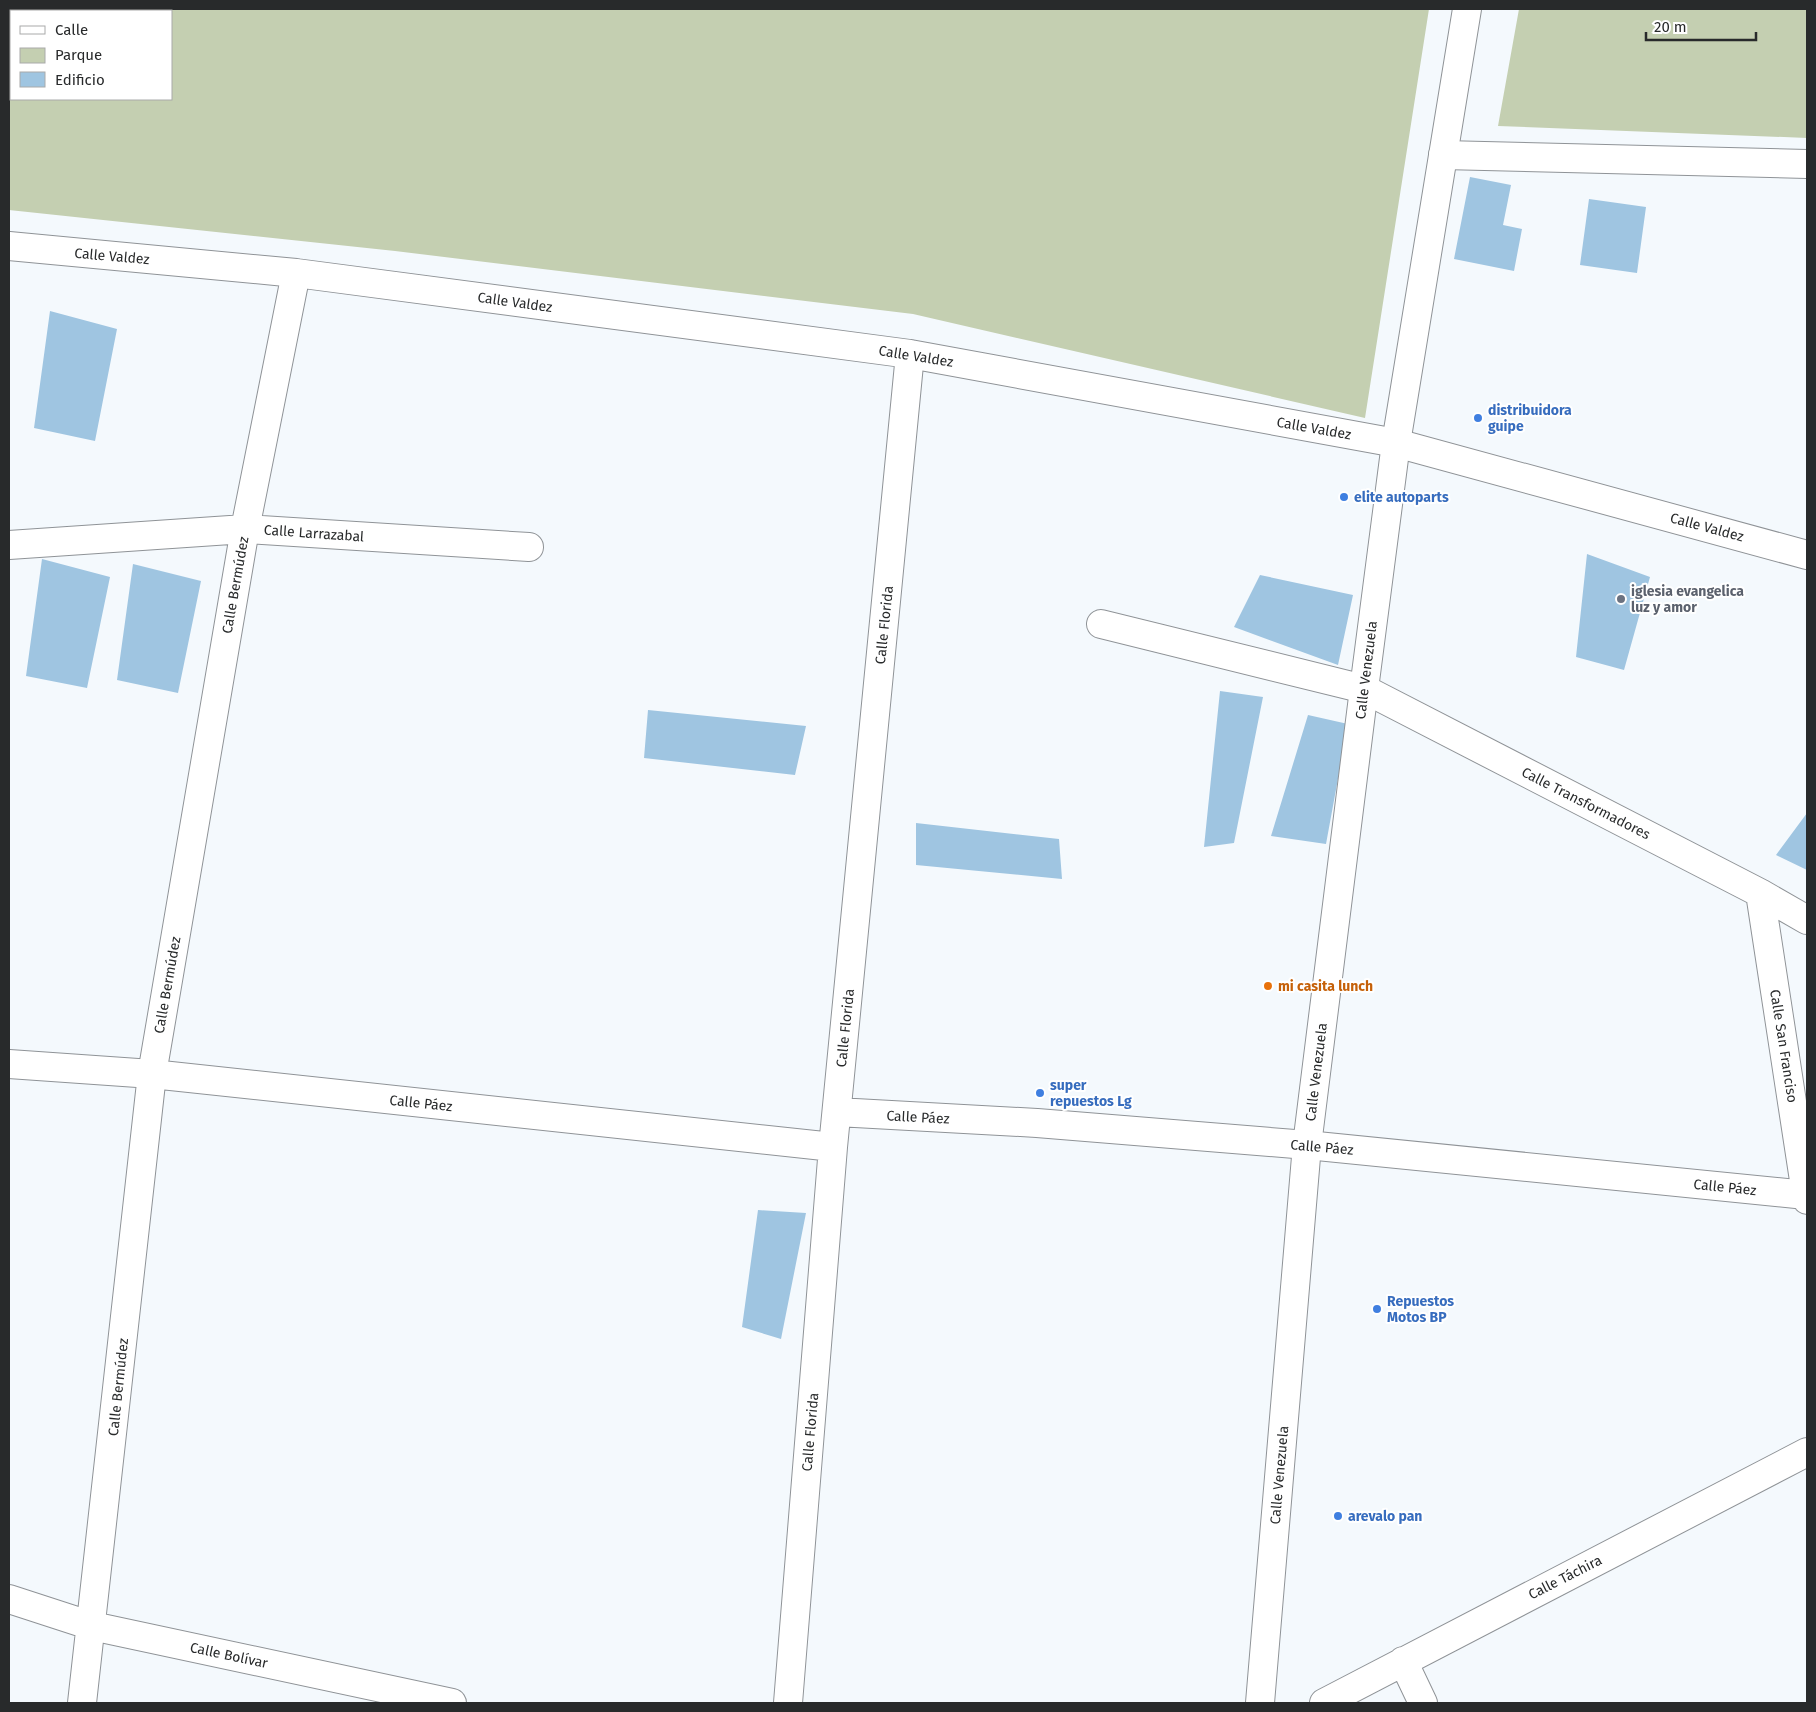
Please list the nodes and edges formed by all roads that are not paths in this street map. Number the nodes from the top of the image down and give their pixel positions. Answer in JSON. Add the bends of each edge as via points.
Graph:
{"nodes":[{"id":1,"x":1466,"y":9,"type":"edge"},
{"id":2,"x":1443,"y":155,"type":"junction"},
{"id":3,"x":1807,"y":164,"type":"edge"},
{"id":4,"x":9,"y":246,"type":"edge"},
{"id":5,"x":296,"y":273,"type":"junction"},
{"id":6,"x":910,"y":354,"type":"junction"},
{"id":7,"x":1396,"y":443,"type":"junction"},
{"id":8,"x":245,"y":529,"type":"junction"},
{"id":9,"x":9,"y":544,"type":"edge"},
{"id":10,"x":529,"y":547,"type":"dead end"},
{"id":11,"x":1807,"y":555,"type":"edge"},
{"id":12,"x":1101,"y":624,"type":"dead end"},
{"id":13,"x":1364,"y":689,"type":"junction"},
{"id":14,"x":1760,"y":893,"type":"junction"},
{"id":15,"x":1807,"y":920,"type":"edge"},
{"id":16,"x":9,"y":1064,"type":"edge"},
{"id":17,"x":152,"y":1074,"type":"junction"},
{"id":18,"x":837,"y":1112,"type":"junction"},
{"id":19,"x":1307,"y":1145,"type":"junction"},
{"id":20,"x":833,"y":1147,"type":"junction"},
{"id":21,"x":1807,"y":1197,"type":"edge"},
{"id":22,"x":1807,"y":1452,"type":"edge"},
{"id":23,"x":9,"y":1599,"type":"edge"},
{"id":24,"x":92,"y":1626,"type":"junction"},
{"id":25,"x":1403,"y":1661,"type":"junction"},
{"id":26,"x":82,"y":1703,"type":"edge"},
{"id":27,"x":452,"y":1703,"type":"edge"},
{"id":28,"x":788,"y":1703,"type":"edge"},
{"id":29,"x":1260,"y":1703,"type":"edge"},
{"id":30,"x":1324,"y":1703,"type":"edge"},
{"id":31,"x":1423,"y":1703,"type":"edge"}],
"edges":[{"from":1,"to":2,"type":"street","name":"Calle Venezuela"},
{"from":2,"to":3,"type":"street"},
{"from":2,"to":7,"type":"street","name":"Calle Venezuela"},
{"from":4,"to":5,"type":"street","name":"Calle Valdez"},
{"from":5,"to":6,"type":"street","name":"Calle Valdez"},
{"from":5,"to":8,"type":"street","name":"Calle Bermúdez"},
{"from":6,"to":7,"type":"street","name":"Calle Valdez"},
{"from":6,"to":18,"type":"street","name":"Calle Florida"},
{"from":7,"to":11,"type":"street","name":"Calle Valdez"},
{"from":7,"to":13,"type":"street","name":"Calle Venezuela"},
{"from":8,"to":9,"type":"street","name":"Calle Larrazabal"},
{"from":8,"to":10,"type":"street","name":"Calle Larrazabal"},
{"from":8,"to":17,"type":"street","name":"Calle Bermúdez"},
{"from":12,"to":13,"type":"street","name":"Calle Transformadores"},
{"from":13,"to":14,"type":"street","name":"Calle Transformadores"},
{"from":13,"to":19,"type":"street","name":"Calle Venezuela"},
{"from":14,"to":15,"type":"street","name":"Calle Transformadores"},
{"from":14,"to":21,"type":"street","name":"Calle San Franciso"},
{"from":16,"to":17,"type":"street","name":"Calle Páez"},
{"from":17,"to":20,"type":"street","name":"Calle Páez"},
{"from":17,"to":24,"type":"street","name":"Calle Bermúdez"},
{"from":18,"to":19,"type":"street","name":"Calle Páez"},
{"from":18,"to":20,"type":"street","name":"Calle Florida"},
{"from":19,"to":21,"type":"street","name":"Calle Páez"},
{"from":19,"to":29,"type":"street","name":"Calle Venezuela"},
{"from":20,"to":28,"type":"street","name":"Calle Florida"},
{"from":22,"to":25,"type":"street","name":"Calle Táchira"},
{"from":23,"to":24,"type":"street","name":"Calle Bolívar"},
{"from":24,"to":26,"type":"street","name":"Calle Bermúdez"},
{"from":24,"to":27,"type":"street","name":"Calle Bolívar"},
{"from":25,"to":30,"type":"street","name":"Calle Táchira"},
{"from":25,"to":31,"type":"street"}]}
